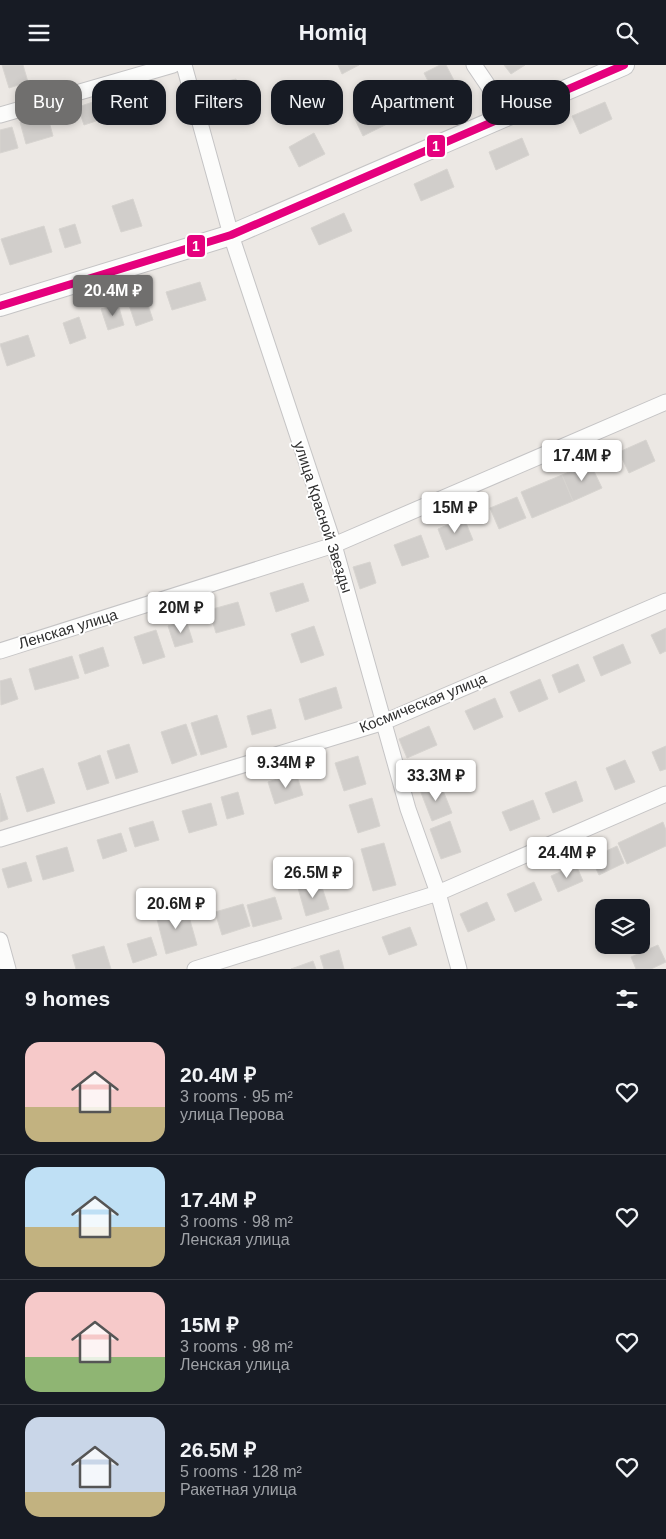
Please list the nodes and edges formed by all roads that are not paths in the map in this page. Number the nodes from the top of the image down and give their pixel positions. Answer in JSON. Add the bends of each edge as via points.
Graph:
{"nodes":[{"id":1,"x":172,"y":65,"type":"edge"},
{"id":2,"x":184,"y":65,"type":"edge"},
{"id":3,"x":474,"y":65,"type":"edge"},
{"id":4,"x":624,"y":65,"type":"edge"},
{"id":5,"x":484,"y":80,"type":"edge"},
{"id":6,"x":570,"y":88,"type":"edge"},
{"id":7,"x":0,"y":115,"type":"edge"},
{"id":8,"x":485,"y":125,"type":"edge"},
{"id":9,"x":231,"y":235,"type":"junction"},
{"id":10,"x":0,"y":306,"type":"edge"},
{"id":11,"x":666,"y":402,"type":"edge"},
{"id":12,"x":334,"y":545,"type":"junction"},
{"id":13,"x":666,"y":601,"type":"edge"},
{"id":14,"x":0,"y":651,"type":"edge"},
{"id":15,"x":384,"y":722,"type":"junction"},
{"id":16,"x":666,"y":794,"type":"edge"},
{"id":17,"x":0,"y":839,"type":"edge"},
{"id":18,"x":438,"y":893,"type":"junction"},
{"id":19,"x":0,"y":940,"type":"edge"},
{"id":20,"x":8,"y":969,"type":"edge"},
{"id":21,"x":195,"y":969,"type":"edge"},
{"id":22,"x":459,"y":969,"type":"edge"}],
"edges":[{"from":1,"to":7,"type":"street"},
{"from":2,"to":9,"type":"street","name":"улица Красной Звезды"},
{"from":3,"to":5,"type":"street"},
{"from":4,"to":6,"type":"main road"},
{"from":8,"to":9,"type":"main road"},
{"from":9,"to":10,"type":"main road"},
{"from":9,"to":12,"type":"street","name":"улица Красной Звезды"},
{"from":11,"to":12,"type":"street","name":"Ленская улица"},
{"from":12,"to":14,"type":"street","name":"Ленская улица"},
{"from":12,"to":15,"type":"street","name":"улица Красной Звезды"},
{"from":13,"to":15,"type":"street","name":"Космическая улица"},
{"from":15,"to":17,"type":"street","name":"Космическая улица"},
{"from":15,"to":18,"type":"street","name":"улица Красной Звезды","via":[[408,809]]},
{"from":16,"to":18,"type":"street"},
{"from":18,"to":21,"type":"street"},
{"from":18,"to":22,"type":"street","name":"улица Красной Звезды"},
{"from":19,"to":20,"type":"street"}]}
